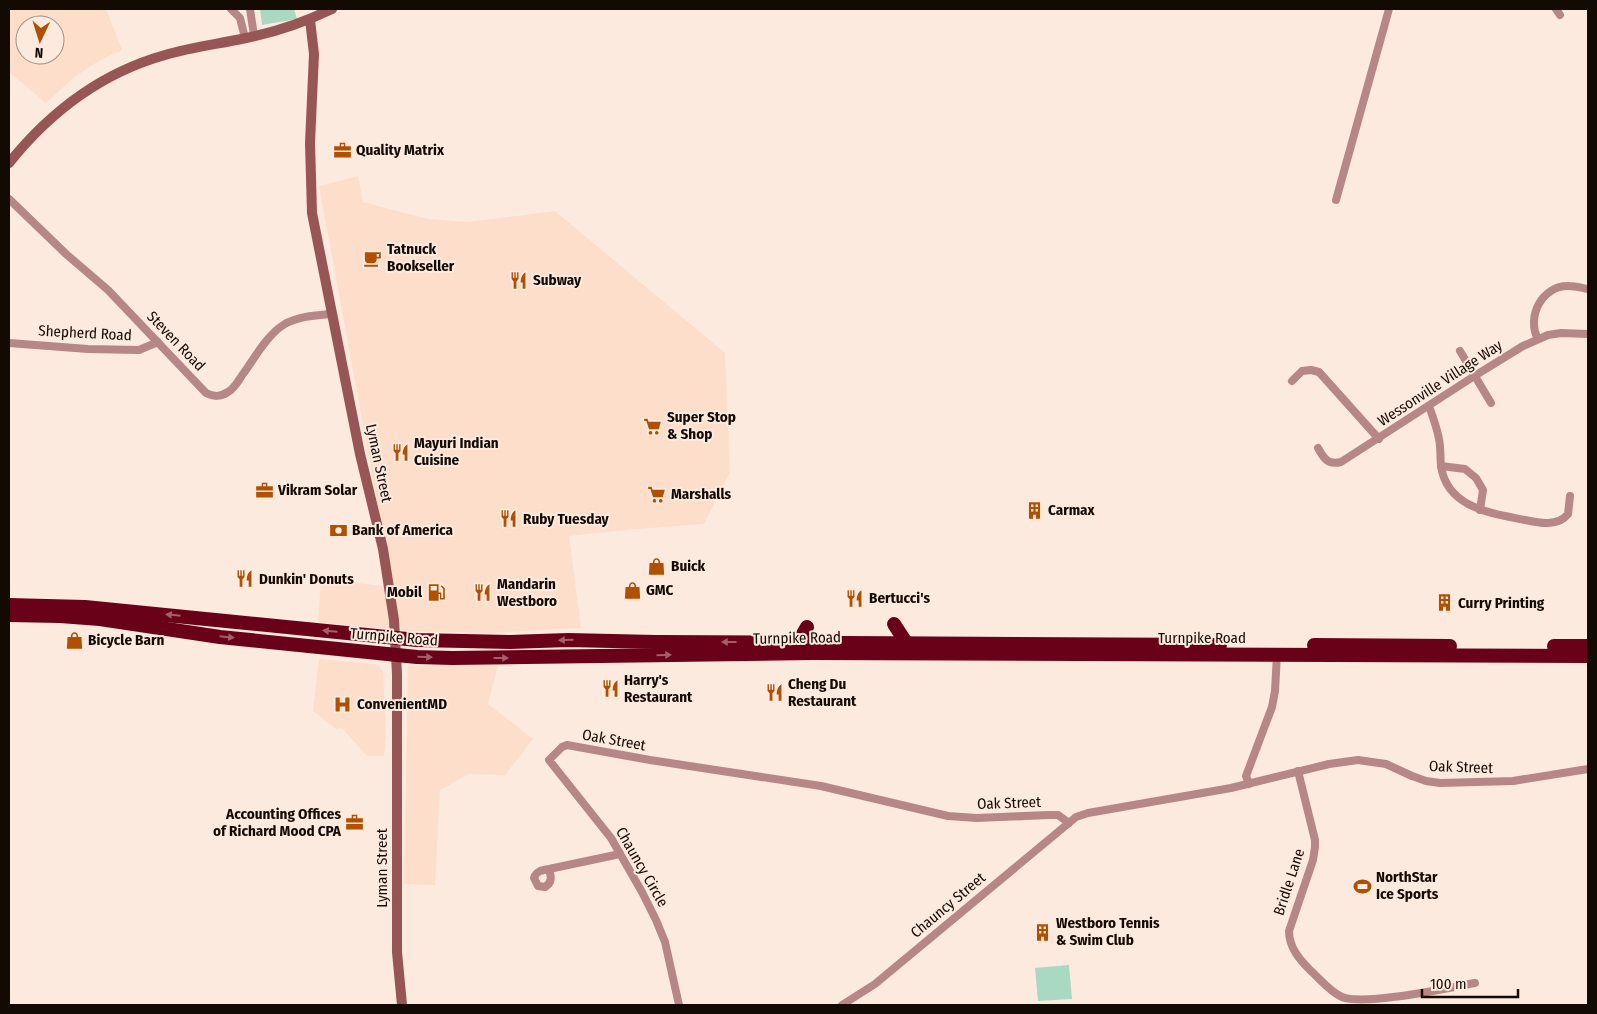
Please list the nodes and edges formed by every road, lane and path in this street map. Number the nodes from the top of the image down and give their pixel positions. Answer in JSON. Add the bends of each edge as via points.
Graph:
{"nodes":[{"id":1,"x":231,"y":9,"type":"edge"},
{"id":2,"x":240,"y":9,"type":"edge"},
{"id":3,"x":250,"y":9,"type":"edge"},
{"id":4,"x":332,"y":9,"type":"edge"},
{"id":5,"x":1389,"y":9,"type":"edge"},
{"id":6,"x":240,"y":18,"type":"junction"},
{"id":7,"x":310,"y":20,"type":"junction"},
{"id":8,"x":250,"y":37,"type":"junction"},
{"id":9,"x":9,"y":163,"type":"edge"},
{"id":10,"x":9,"y":198,"type":"edge"},
{"id":11,"x":1336,"y":200,"type":"dead end"},
{"id":12,"x":1588,"y":289,"type":"edge"},
{"id":13,"x":331,"y":314,"type":"junction"},
{"id":14,"x":1588,"y":334,"type":"edge"},
{"id":15,"x":1538,"y":339,"type":"junction"},
{"id":16,"x":158,"y":342,"type":"junction"},
{"id":17,"x":9,"y":343,"type":"edge"},
{"id":18,"x":1460,"y":351,"type":"dead end"},
{"id":19,"x":1476,"y":375,"type":"junction"},
{"id":20,"x":1292,"y":381,"type":"dead end"},
{"id":21,"x":1491,"y":402,"type":"dead end"},
{"id":22,"x":1429,"y":406,"type":"junction"},
{"id":23,"x":1379,"y":439,"type":"junction"},
{"id":24,"x":1318,"y":448,"type":"dead end"},
{"id":25,"x":1441,"y":466,"type":"junction"},
{"id":26,"x":1570,"y":496,"type":"dead end"},
{"id":27,"x":1480,"y":510,"type":"junction"},
{"id":28,"x":9,"y":605,"type":"edge"},
{"id":29,"x":9,"y":615,"type":"edge"},
{"id":30,"x":894,"y":624,"type":"dead end"},
{"id":31,"x":807,"y":627,"type":"dead end"},
{"id":32,"x":396,"y":638,"type":"junction"},
{"id":33,"x":798,"y":643,"type":"junction"},
{"id":34,"x":907,"y":644,"type":"junction"},
{"id":35,"x":1588,"y":646,"type":"edge"},
{"id":36,"x":397,"y":654,"type":"junction"},
{"id":37,"x":1277,"y":654,"type":"junction"},
{"id":38,"x":1588,"y":656,"type":"edge"},
{"id":39,"x":548,"y":760,"type":"joint"},
{"id":40,"x":1588,"y":769,"type":"edge"},
{"id":41,"x":1298,"y":772,"type":"junction"},
{"id":42,"x":1248,"y":784,"type":"junction"},
{"id":43,"x":1070,"y":823,"type":"junction"},
{"id":44,"x":620,"y":854,"type":"junction"},
{"id":45,"x":549,"y":869,"type":"dead end"},
{"id":46,"x":1475,"y":984,"type":"dead end"},
{"id":47,"x":402,"y":1005,"type":"edge"},
{"id":48,"x":679,"y":1005,"type":"edge"},
{"id":49,"x":842,"y":1005,"type":"edge"}],
"edges":[{"from":1,"to":6,"type":"street"},
{"from":2,"to":6,"type":"street"},
{"from":3,"to":8,"type":"street"},
{"from":4,"to":7,"type":"street"},
{"from":5,"to":11,"type":"street"},
{"from":6,"to":8,"type":"street"},
{"from":7,"to":8,"type":"street"},
{"from":7,"to":13,"type":"street","name":"Lyman Street","via":[[314,54],[310,143],[312,213]]},
{"from":8,"to":9,"type":"street","via":[[164,55],[106,78],[53,116]]},
{"from":10,"to":16,"type":"street","name":"Steven Road","via":[[108,290]]},
{"from":12,"to":15,"type":"street","via":[[1569,286],[1550,291],[1535,312],[1533,331]]},
{"from":13,"to":16,"type":"street","name":"Steven Road","via":[[300,318],[278,329],[233,388],[217,396],[206,393]]},
{"from":13,"to":32,"type":"street","name":"Lyman Street","via":[[387,569]]},
{"from":14,"to":15,"type":"street","name":"Wessonville Village Way","via":[[1561,333]]},
{"from":15,"to":19,"type":"street","name":"Wessonville Village Way"},
{"from":16,"to":17,"type":"street","name":"Shepherd Road","via":[[139,350]]},
{"from":18,"to":19,"type":"street"},
{"from":19,"to":21,"type":"street"},
{"from":19,"to":22,"type":"street","name":"Wessonville Village Way"},
{"from":20,"to":23,"type":"street","via":[[1305,370],[1315,370]]},
{"from":22,"to":23,"type":"street","name":"Wessonville Village Way"},
{"from":22,"to":25,"type":"street","via":[[1440,442]]},
{"from":23,"to":24,"type":"street","name":"Wessonville Village Way","via":[[1336,463],[1325,460]]},
{"from":25,"to":27,"type":"street","via":[[1447,486],[1454,494],[1462,502]]},
{"from":25,"to":27,"type":"street","via":[[1464,469],[1476,478],[1483,490]]},
{"from":26,"to":27,"type":"street","via":[[1568,514],[1559,522],[1538,522]]},
{"from":32,"to":28,"type":"highway","name":"Turnpike Road","one_way":true,"via":[[84,607]]},
{"from":29,"to":36,"type":"highway","name":"Turnpike Road","one_way":true,"via":[[100,619],[220,637]]},
{"from":30,"to":34,"type":"highway"},
{"from":31,"to":33,"type":"highway"},
{"from":33,"to":32,"type":"highway","name":"Turnpike Road","one_way":true,"via":[[462,642]]},
{"from":32,"to":36,"type":"street","name":"Lyman Street"},
{"from":33,"to":34,"type":"highway","name":"Turnpike Road"},
{"from":34,"to":35,"type":"highway","name":"Turnpike Road"},
{"from":36,"to":37,"type":"highway","name":"Turnpike Road","one_way":true,"via":[[495,658],[812,653]]},
{"from":36,"to":47,"type":"street","name":"Lyman Street","via":[[397,948]]},
{"from":37,"to":38,"type":"highway","name":"Turnpike Road"},
{"from":37,"to":42,"type":"street","via":[[1272,707],[1246,776]]},
{"from":39,"to":43,"type":"street","name":"Oak Street","via":[[567,745],[821,786],[934,814],[977,818],[1058,815]]},
{"from":39,"to":44,"type":"street","name":"Chauncy Circle","via":[[604,828]]},
{"from":40,"to":41,"type":"street","name":"Oak Street","via":[[1513,781],[1455,783],[1426,781],[1386,764],[1358,760]]},
{"from":41,"to":42,"type":"street","name":"Oak Street"},
{"from":41,"to":46,"type":"street","name":"Bridle Lane","via":[[1315,840],[1313,860],[1289,931],[1289,939],[1301,960],[1335,994],[1348,999],[1385,998]]},
{"from":42,"to":43,"type":"street","name":"Oak Street","via":[[1088,813]]},
{"from":43,"to":49,"type":"street","name":"Chauncy Street","via":[[875,984]]},
{"from":44,"to":45,"type":"street"},
{"from":44,"to":48,"type":"street","name":"Chauncy Circle","via":[[665,942]]}]}
